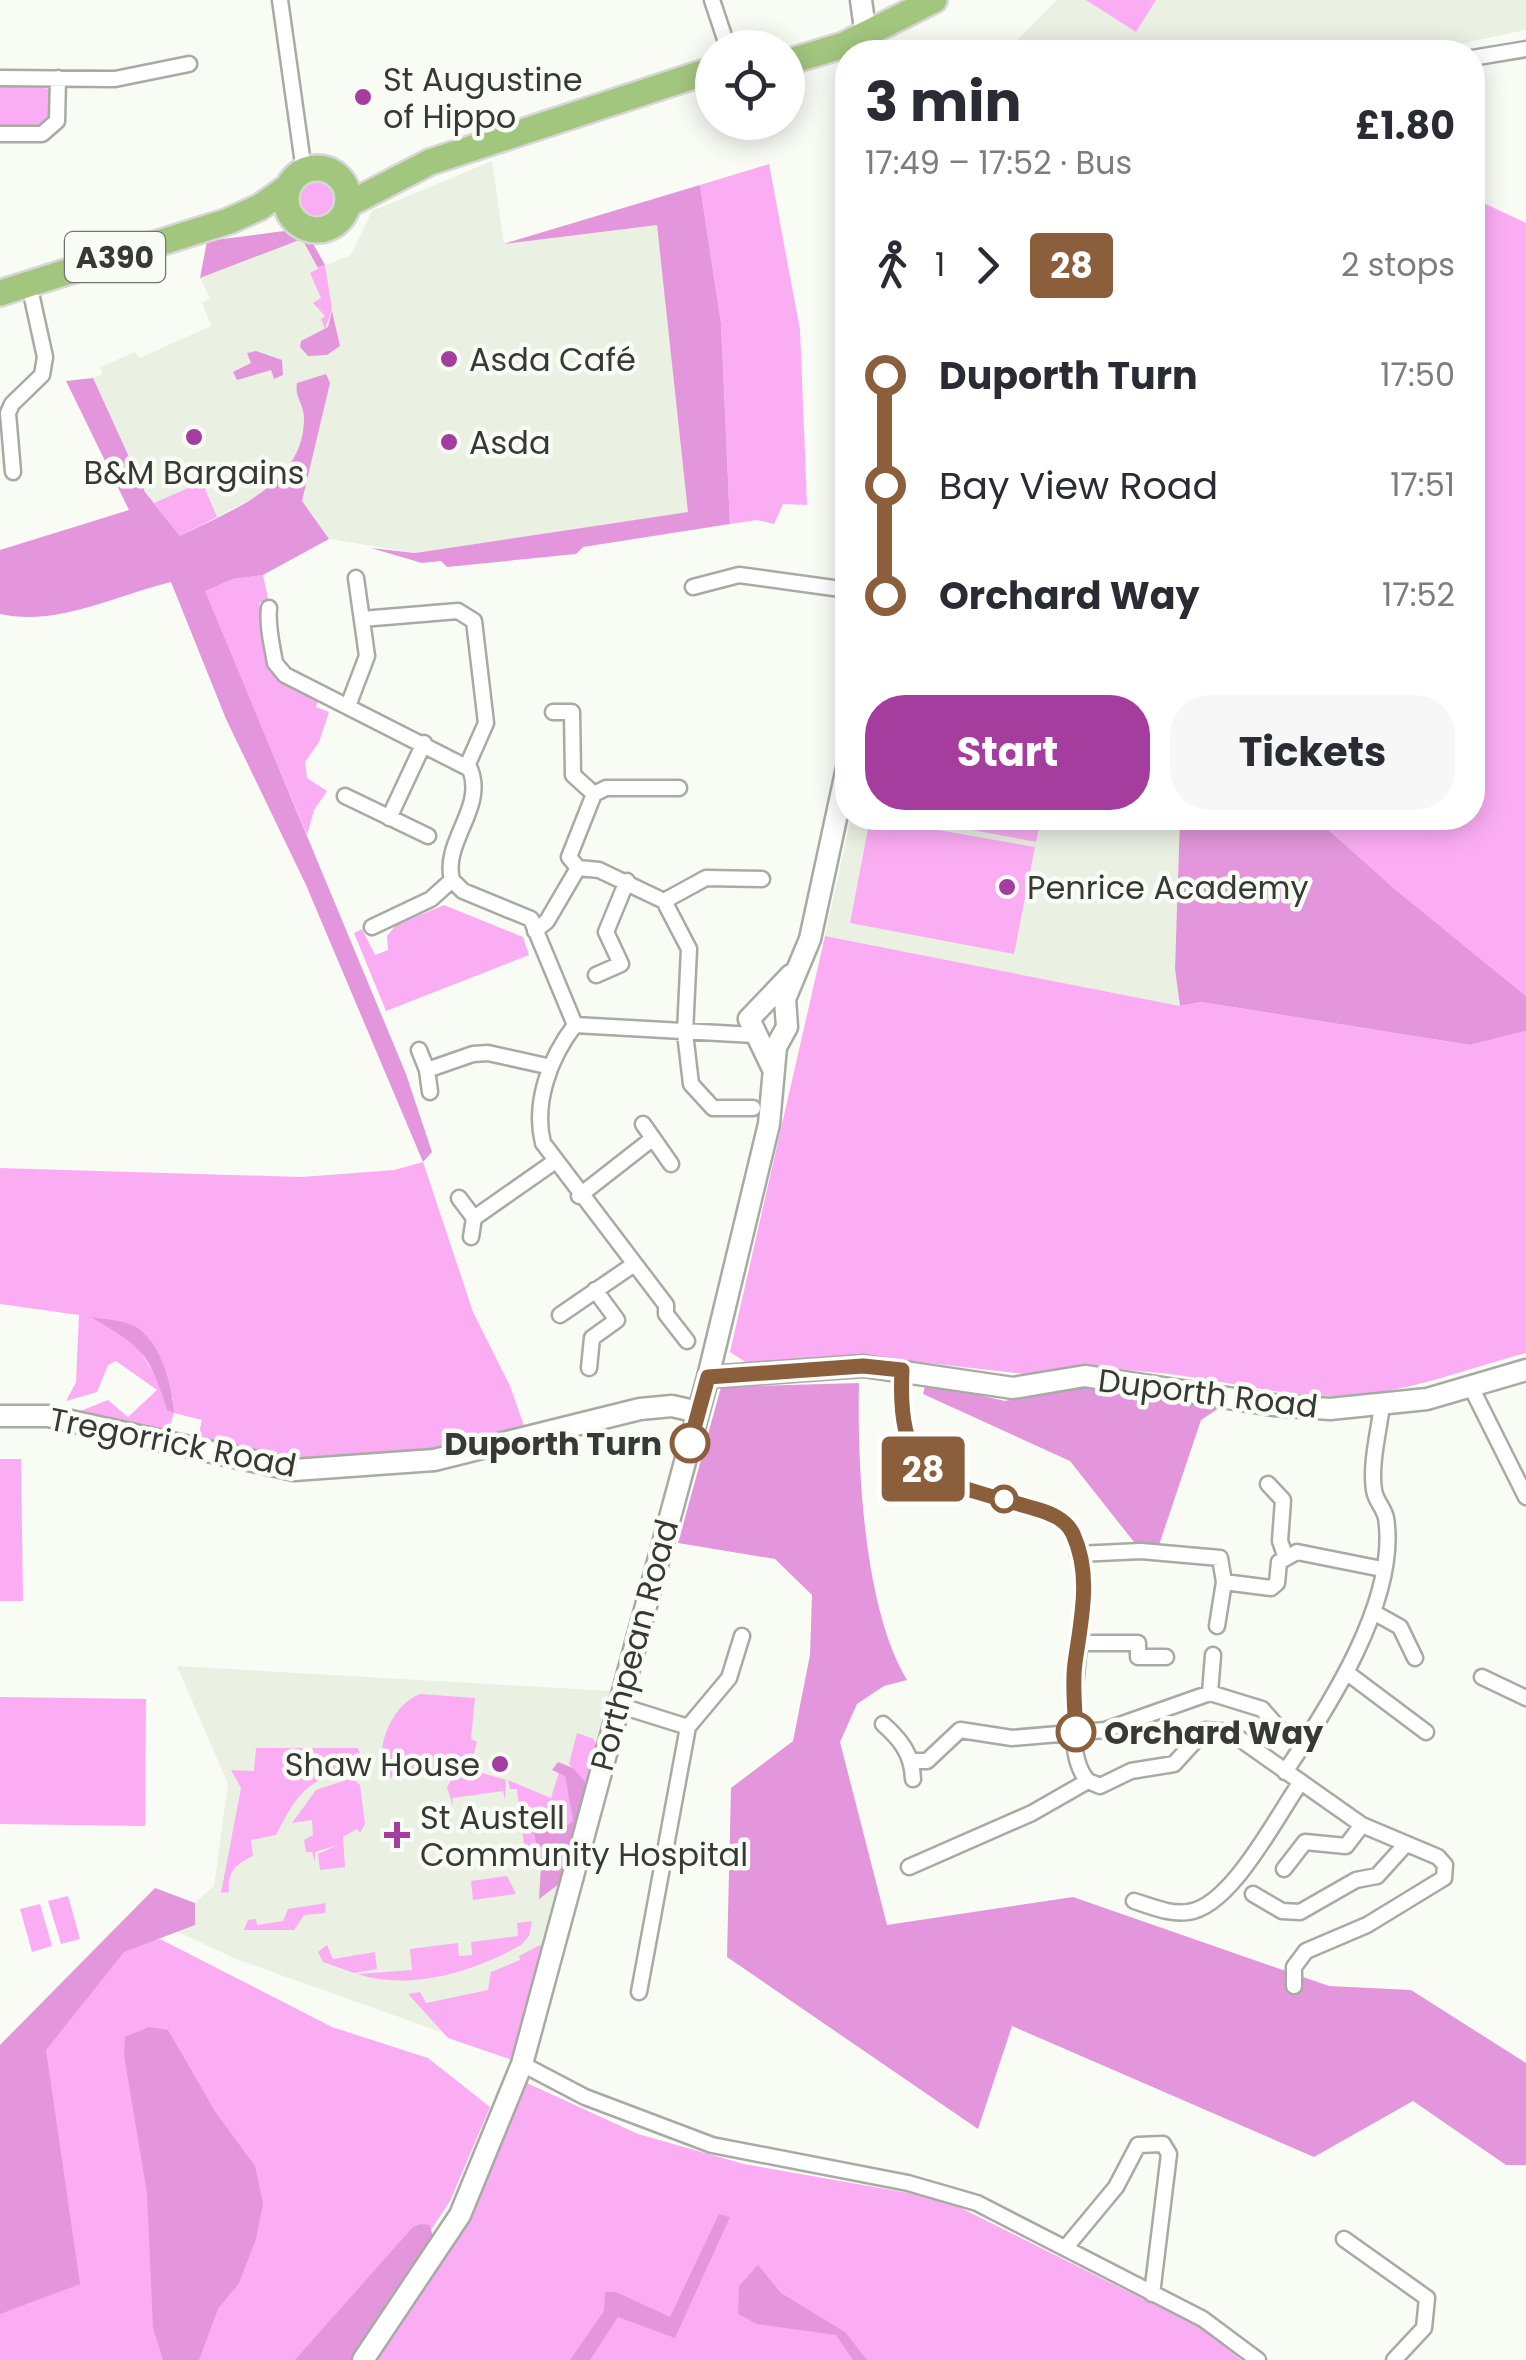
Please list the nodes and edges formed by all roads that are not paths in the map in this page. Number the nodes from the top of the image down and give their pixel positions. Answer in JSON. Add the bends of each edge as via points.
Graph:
{"nodes":[{"id":1,"x":280,"y":0,"type":"edge"},
{"id":2,"x":712,"y":0,"type":"edge"},
{"id":3,"x":913,"y":0,"type":"edge"},
{"id":4,"x":934,"y":0,"type":"edge"},
{"id":5,"x":862,"y":11,"type":"edge"},
{"id":6,"x":722,"y":30,"type":"edge"},
{"id":7,"x":845,"y":40,"type":"edge"},
{"id":8,"x":851,"y":40,"type":"edge"},
{"id":9,"x":835,"y":45,"type":"edge"},
{"id":10,"x":805,"y":47,"type":"edge"},
{"id":11,"x":835,"y":47,"type":"edge"},
{"id":12,"x":1526,"y":49,"type":"edge"},
{"id":13,"x":805,"y":56,"type":"edge"},
{"id":14,"x":1485,"y":56,"type":"edge"},
{"id":15,"x":189,"y":64,"type":"dead end"},
{"id":16,"x":695,"y":76,"type":"edge"},
{"id":17,"x":0,"y":78,"type":"edge"},
{"id":18,"x":58,"y":78,"type":"junction"},
{"id":19,"x":695,"y":88,"type":"edge"},
{"id":20,"x":0,"y":134,"type":"edge"},
{"id":21,"x":521,"y":134,"type":"junction"},
{"id":22,"x":430,"y":162,"type":"junction"},
{"id":23,"x":335,"y":174,"type":"junction"},
{"id":24,"x":296,"y":179,"type":"junction"},
{"id":25,"x":348,"y":205,"type":"junction"},
{"id":26,"x":294,"y":220,"type":"junction"},
{"id":27,"x":229,"y":221,"type":"junction"},
{"id":28,"x":29,"y":284,"type":"junction"},
{"id":29,"x":0,"y":293,"type":"edge"},
{"id":30,"x":14,"y":472,"type":"dead end"},
{"id":31,"x":356,"y":578,"type":"dead end"},
{"id":32,"x":693,"y":587,"type":"dead end"},
{"id":33,"x":835,"y":588,"type":"edge"},
{"id":34,"x":270,"y":608,"type":"dead end"},
{"id":35,"x":362,"y":620,"type":"junction"},
{"id":36,"x":348,"y":706,"type":"junction"},
{"id":37,"x":553,"y":712,"type":"dead end"},
{"id":38,"x":424,"y":744,"type":"junction"},
{"id":39,"x":467,"y":766,"type":"junction"},
{"id":40,"x":679,"y":788,"type":"dead end"},
{"id":41,"x":594,"y":794,"type":"junction"},
{"id":42,"x":344,"y":796,"type":"dead end"},
{"id":43,"x":389,"y":818,"type":"junction"},
{"id":44,"x":835,"y":823,"type":"edge"},
{"id":45,"x":428,"y":836,"type":"dead end"},
{"id":46,"x":578,"y":868,"type":"junction"},
{"id":47,"x":762,"y":879,"type":"dead end"},
{"id":48,"x":452,"y":880,"type":"junction"},
{"id":49,"x":626,"y":882,"type":"junction"},
{"id":50,"x":664,"y":900,"type":"junction"},
{"id":51,"x":372,"y":927,"type":"dead end"},
{"id":52,"x":535,"y":931,"type":"junction"},
{"id":53,"x":796,"y":970,"type":"junction"},
{"id":54,"x":596,"y":975,"type":"dead end"},
{"id":55,"x":755,"y":1023,"type":"junction"},
{"id":56,"x":575,"y":1025,"type":"junction"},
{"id":57,"x":785,"y":1025,"type":"junction"},
{"id":58,"x":685,"y":1032,"type":"junction"},
{"id":59,"x":418,"y":1050,"type":"dead end"},
{"id":60,"x":551,"y":1067,"type":"junction"},
{"id":61,"x":427,"y":1070,"type":"junction"},
{"id":62,"x":774,"y":1072,"type":"junction"},
{"id":63,"x":430,"y":1092,"type":"dead end"},
{"id":64,"x":753,"y":1108,"type":"dead end"},
{"id":65,"x":643,"y":1124,"type":"dead end"},
{"id":66,"x":652,"y":1138,"type":"junction"},
{"id":67,"x":554,"y":1162,"type":"junction"},
{"id":68,"x":671,"y":1164,"type":"dead end"},
{"id":69,"x":579,"y":1196,"type":"junction"},
{"id":70,"x":459,"y":1198,"type":"dead end"},
{"id":71,"x":474,"y":1218,"type":"junction"},
{"id":72,"x":471,"y":1237,"type":"dead end"},
{"id":73,"x":633,"y":1264,"type":"junction"},
{"id":74,"x":595,"y":1290,"type":"junction"},
{"id":75,"x":560,"y":1315,"type":"dead end"},
{"id":76,"x":687,"y":1341,"type":"dead end"},
{"id":77,"x":590,"y":1368,"type":"dead end"},
{"id":78,"x":902,"y":1370,"type":"junction"},
{"id":79,"x":1526,"y":1370,"type":"edge"},
{"id":80,"x":708,"y":1377,"type":"junction"},
{"id":81,"x":1471,"y":1387,"type":"junction"},
{"id":82,"x":1382,"y":1405,"type":"junction"},
{"id":83,"x":698,"y":1412,"type":"junction"},
{"id":84,"x":0,"y":1416,"type":"edge"},
{"id":85,"x":1268,"y":1484,"type":"dead end"},
{"id":86,"x":1526,"y":1497,"type":"edge"},
{"id":87,"x":1078,"y":1554,"type":"junction"},
{"id":88,"x":1285,"y":1555,"type":"junction"},
{"id":89,"x":1382,"y":1570,"type":"junction"},
{"id":90,"x":1224,"y":1582,"type":"junction"},
{"id":91,"x":1373,"y":1612,"type":"junction"},
{"id":92,"x":1218,"y":1626,"type":"dead end"},
{"id":93,"x":742,"y":1636,"type":"dead end"},
{"id":94,"x":1079,"y":1643,"type":"junction"},
{"id":95,"x":1213,"y":1655,"type":"dead end"},
{"id":96,"x":1166,"y":1657,"type":"dead end"},
{"id":97,"x":1415,"y":1658,"type":"dead end"},
{"id":98,"x":1346,"y":1672,"type":"junction"},
{"id":99,"x":1482,"y":1677,"type":"dead end"},
{"id":100,"x":1210,"y":1692,"type":"junction"},
{"id":101,"x":1526,"y":1698,"type":"edge"},
{"id":102,"x":618,"y":1705,"type":"junction"},
{"id":103,"x":883,"y":1724,"type":"dead end"},
{"id":104,"x":688,"y":1727,"type":"junction"},
{"id":105,"x":1076,"y":1732,"type":"junction"},
{"id":106,"x":1426,"y":1732,"type":"dead end"},
{"id":107,"x":1303,"y":1746,"type":"junction"},
{"id":108,"x":912,"y":1761,"type":"junction"},
{"id":109,"x":1285,"y":1772,"type":"junction"},
{"id":110,"x":913,"y":1779,"type":"dead end"},
{"id":111,"x":1088,"y":1781,"type":"junction"},
{"id":112,"x":1300,"y":1782,"type":"junction"},
{"id":113,"x":1362,"y":1825,"type":"junction"},
{"id":114,"x":1406,"y":1844,"type":"junction"},
{"id":115,"x":909,"y":1868,"type":"dead end"},
{"id":116,"x":1284,"y":1869,"type":"dead end"},
{"id":117,"x":1253,"y":1894,"type":"dead end"},
{"id":118,"x":1134,"y":1901,"type":"dead end"},
{"id":119,"x":1294,"y":1986,"type":"dead end"},
{"id":120,"x":639,"y":1992,"type":"dead end"},
{"id":121,"x":522,"y":2064,"type":"junction"},
{"id":122,"x":1344,"y":2239,"type":"dead end"},
{"id":123,"x":1067,"y":2246,"type":"junction"},
{"id":124,"x":1152,"y":2294,"type":"junction"},
{"id":125,"x":364,"y":2360,"type":"edge"},
{"id":126,"x":1258,"y":2360,"type":"edge"},
{"id":127,"x":1394,"y":2360,"type":"edge"}],
"edges":[{"from":1,"to":24,"type":"street"},
{"from":2,"to":6,"type":"street"},
{"from":3,"to":5,"type":"highway"},
{"from":4,"to":8,"type":"highway"},
{"from":5,"to":7,"type":"highway"},
{"from":9,"to":10,"type":"highway"},
{"from":11,"to":13,"type":"highway"},
{"from":12,"to":14,"type":"street"},
{"from":15,"to":18,"type":"street","via":[[115,79]]},
{"from":16,"to":21,"type":"highway","number":"A390"},
{"from":17,"to":18,"type":"street"},
{"from":18,"to":20,"type":"street","via":[[56,121],[42,134]]},
{"from":19,"to":21,"type":"highway","number":"A390"},
{"from":21,"to":22,"type":"highway","number":"A390"},
{"from":22,"to":23,"type":"highway","number":"A390"},
{"from":22,"to":25,"type":"highway","number":"A390"},
{"from":23,"to":24,"type":"highway","number":"A390","via":[[321,168]]},
{"from":23,"to":25,"type":"highway"},
{"from":24,"to":26,"type":"highway","via":[[287,208]]},
{"from":24,"to":27,"type":"highway","number":"A390","via":[[260,208]]},
{"from":25,"to":26,"type":"highway","number":"A390","via":[[323,230]]},
{"from":26,"to":27,"type":"highway","number":"A390"},
{"from":27,"to":28,"type":"highway","number":"A390"},
{"from":28,"to":29,"type":"highway","number":"A390"},
{"from":28,"to":30,"type":"street","via":[[45,357],[42,375],[8,413]]},
{"from":31,"to":35,"type":"street"},
{"from":32,"to":33,"type":"street","via":[[738,575]]},
{"from":34,"to":36,"type":"street","via":[[280,670]]},
{"from":35,"to":36,"type":"street","via":[[366,656]]},
{"from":35,"to":39,"type":"street","via":[[458,611],[474,620],[486,723]]},
{"from":36,"to":38,"type":"street"},
{"from":37,"to":41,"type":"street","via":[[572,712],[573,775]]},
{"from":38,"to":39,"type":"street"},
{"from":38,"to":43,"type":"street"},
{"from":39,"to":48,"type":"street","via":[[474,776],[473,801],[452,858]]},
{"from":40,"to":41,"type":"street","via":[[606,788]]},
{"from":41,"to":46,"type":"street","via":[[569,856]]},
{"from":42,"to":43,"type":"street"},
{"from":43,"to":45,"type":"street"},
{"from":44,"to":53,"type":"street","name":"Porthpean Road","via":[[810,939]]},
{"from":46,"to":49,"type":"street"},
{"from":46,"to":52,"type":"street"},
{"from":47,"to":50,"type":"street","via":[[706,878]]},
{"from":48,"to":51,"type":"street","via":[[431,899]]},
{"from":48,"to":52,"type":"street","via":[[531,919]]},
{"from":49,"to":50,"type":"street"},
{"from":49,"to":54,"type":"street","via":[[606,932],[620,964]]},
{"from":50,"to":58,"type":"street","via":[[689,949]]},
{"from":52,"to":56,"type":"street"},
{"from":53,"to":55,"type":"street","name":"Porthpean Road"},
{"from":53,"to":57,"type":"street","name":"Porthpean Road","via":[[785,999]]},
{"from":55,"to":57,"type":"street","via":[[770,1041]]},
{"from":55,"to":57,"type":"street","via":[[775,1003]]},
{"from":55,"to":58,"type":"street"},
{"from":55,"to":62,"type":"street"},
{"from":56,"to":58,"type":"street"},
{"from":56,"to":60,"type":"street"},
{"from":57,"to":62,"type":"street","name":"Porthpean Road"},
{"from":58,"to":64,"type":"street","via":[[691,1084],[713,1108]]},
{"from":59,"to":61,"type":"street"},
{"from":60,"to":61,"type":"street","via":[[473,1054]]},
{"from":60,"to":67,"type":"street","via":[[539,1128]]},
{"from":61,"to":63,"type":"street"},
{"from":62,"to":80,"type":"street","name":"Porthpean Road","via":[[769,1124]]},
{"from":65,"to":66,"type":"street"},
{"from":66,"to":68,"type":"street"},
{"from":66,"to":69,"type":"street"},
{"from":67,"to":69,"type":"street"},
{"from":67,"to":71,"type":"street"},
{"from":69,"to":73,"type":"street"},
{"from":70,"to":71,"type":"street"},
{"from":71,"to":72,"type":"street"},
{"from":73,"to":74,"type":"street"},
{"from":73,"to":76,"type":"street"},
{"from":74,"to":75,"type":"street"},
{"from":74,"to":77,"type":"street","via":[[617,1320],[592,1338]]},
{"from":78,"to":80,"type":"street","name":"Duporth Road","via":[[863,1366]]},
{"from":78,"to":82,"type":"street","name":"Duporth Road","via":[[1014,1388],[1085,1376],[1272,1405]]},
{"from":78,"to":87,"type":"street","via":[[912,1452],[921,1468],[948,1483],[1051,1514],[1074,1534]]},
{"from":79,"to":81,"type":"street","name":"Duporth Road"},
{"from":80,"to":83,"type":"street","name":"Porthpean Road"},
{"from":81,"to":82,"type":"street","name":"Duporth Road"},
{"from":81,"to":86,"type":"street"},
{"from":82,"to":89,"type":"street","via":[[1374,1491],[1386,1517]]},
{"from":83,"to":84,"type":"street","name":"Tregorrick Road","via":[[640,1409],[434,1460],[294,1470],[48,1416]]},
{"from":83,"to":102,"type":"street","name":"Porthpean Road"},
{"from":85,"to":88,"type":"street","via":[[1283,1500]]},
{"from":87,"to":90,"type":"street","via":[[1220,1558]]},
{"from":87,"to":94,"type":"street","via":[[1085,1594]]},
{"from":88,"to":89,"type":"street","via":[[1334,1556]]},
{"from":88,"to":90,"type":"street","via":[[1271,1588]]},
{"from":89,"to":91,"type":"street"},
{"from":90,"to":92,"type":"street"},
{"from":91,"to":97,"type":"street","via":[[1400,1627]]},
{"from":91,"to":98,"type":"street"},
{"from":93,"to":104,"type":"street","via":[[729,1678]]},
{"from":94,"to":96,"type":"street","via":[[1138,1643],[1138,1657]]},
{"from":94,"to":105,"type":"street"},
{"from":95,"to":100,"type":"street"},
{"from":98,"to":106,"type":"street"},
{"from":98,"to":107,"type":"street"},
{"from":99,"to":101,"type":"street"},
{"from":100,"to":105,"type":"street","via":[[1105,1730]]},
{"from":100,"to":107,"type":"street","via":[[1262,1710]]},
{"from":102,"to":104,"type":"street"},
{"from":102,"to":121,"type":"street","name":"Porthpean Road"},
{"from":103,"to":108,"type":"street"},
{"from":104,"to":120,"type":"street"},
{"from":105,"to":108,"type":"street","via":[[1012,1738],[960,1730],[927,1761]]},
{"from":105,"to":111,"type":"street","via":[[1078,1765]]},
{"from":107,"to":109,"type":"street"},
{"from":108,"to":110,"type":"street"},
{"from":109,"to":111,"type":"street","via":[[1218,1728],[1198,1735],[1168,1767],[1131,1771],[1100,1786]]},
{"from":109,"to":112,"type":"street"},
{"from":111,"to":115,"type":"street"},
{"from":112,"to":113,"type":"street"},
{"from":112,"to":118,"type":"street","via":[[1239,1873],[1208,1906],[1174,1912]]},
{"from":113,"to":114,"type":"street"},
{"from":113,"to":116,"type":"street","via":[[1346,1846],[1305,1842]]},
{"from":114,"to":117,"type":"street","via":[[1378,1876],[1356,1880],[1300,1912],[1282,1911]]},
{"from":114,"to":119,"type":"street","via":[[1438,1857],[1444,1878],[1368,1924],[1306,1951],[1294,1967]]},
{"from":121,"to":123,"type":"street","via":[[585,2098],[712,2145],[945,2193]]},
{"from":121,"to":125,"type":"street","name":"Porthpean Road","via":[[460,2215]]},
{"from":122,"to":127,"type":"street","via":[[1428,2298],[1424,2328]]},
{"from":123,"to":124,"type":"street"},
{"from":123,"to":124,"type":"street","via":[[1116,2187],[1138,2144],[1163,2144],[1169,2154]]},
{"from":124,"to":126,"type":"street","via":[[1223,2331]]}]}
